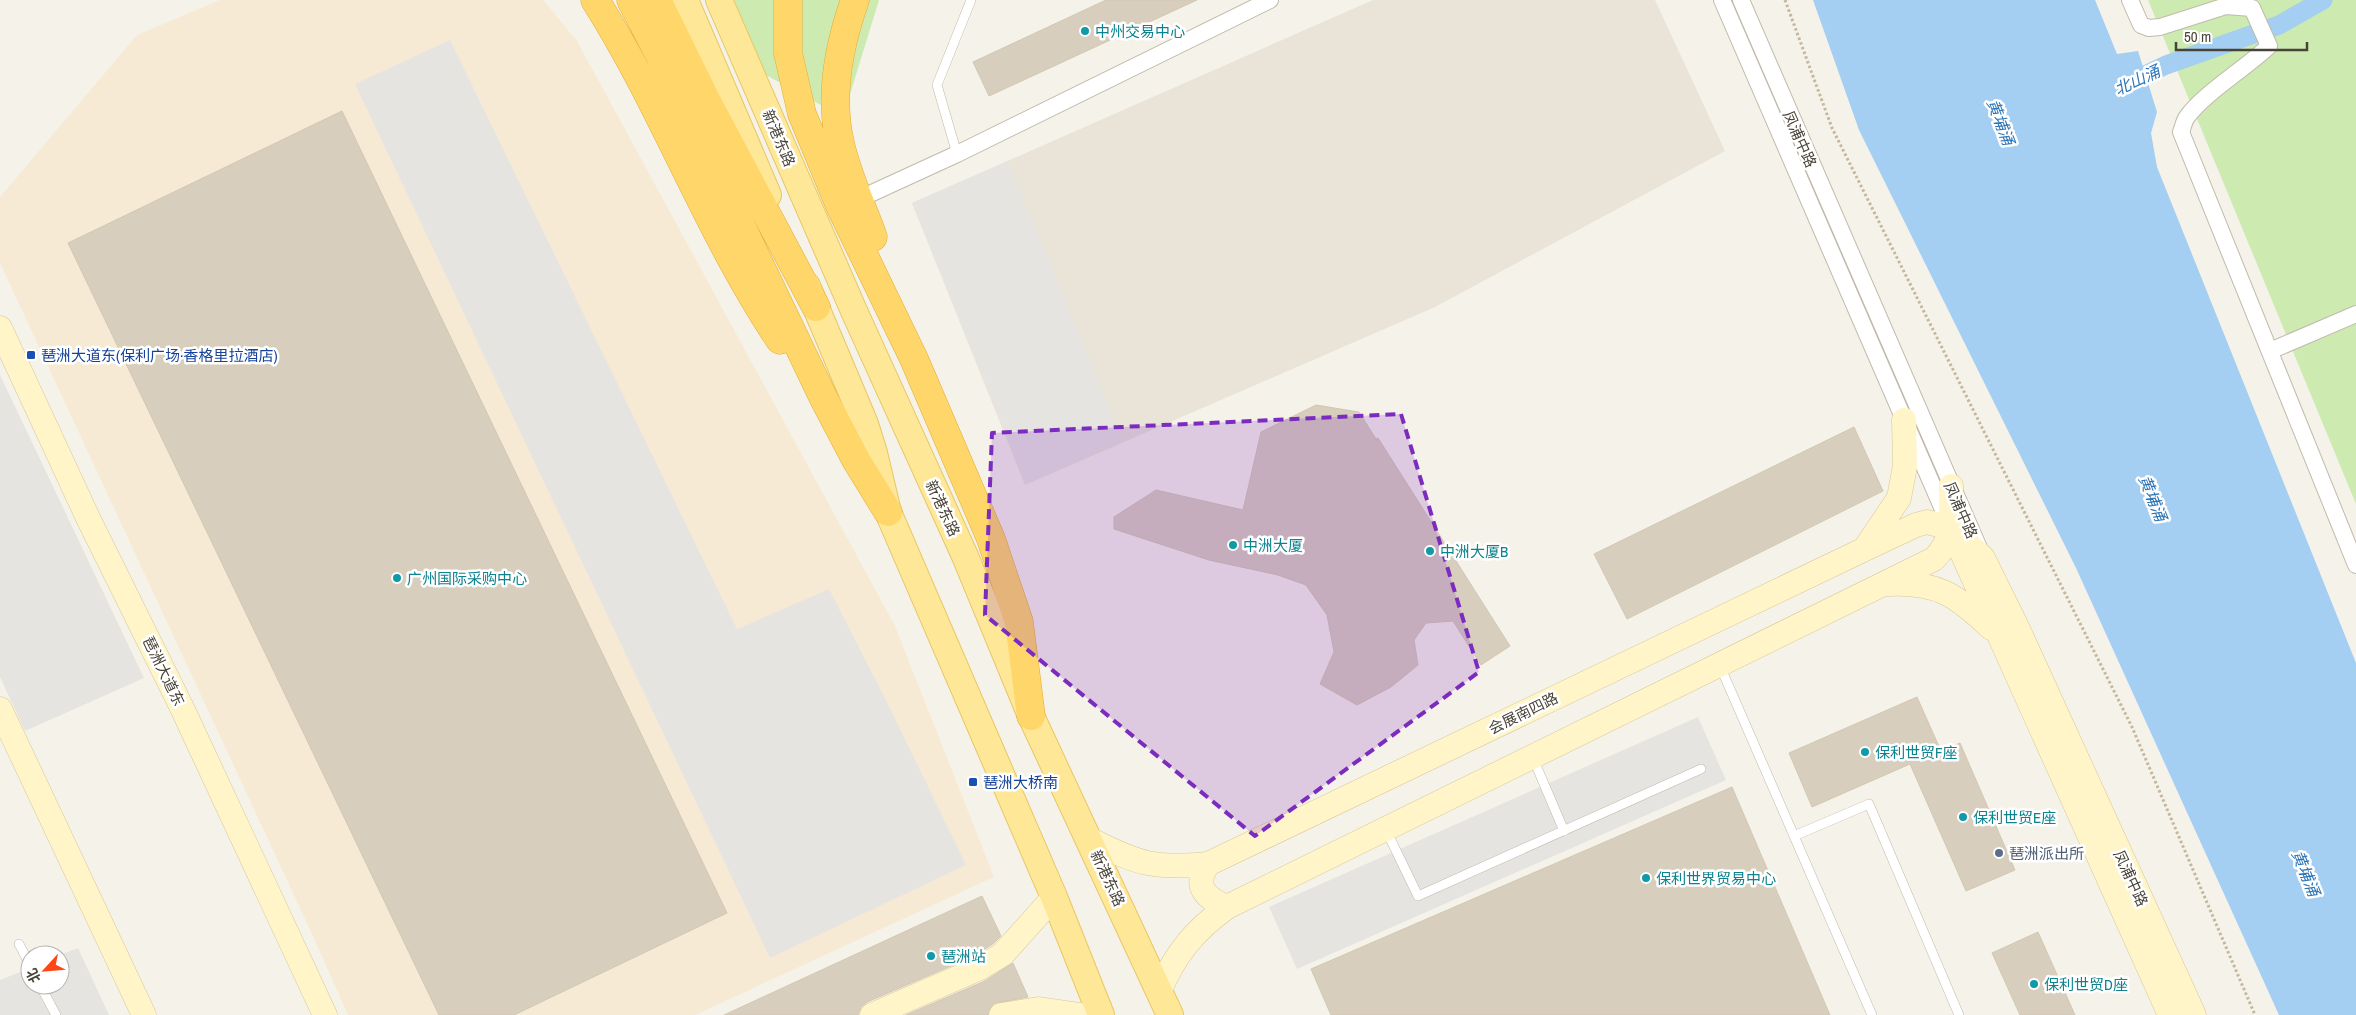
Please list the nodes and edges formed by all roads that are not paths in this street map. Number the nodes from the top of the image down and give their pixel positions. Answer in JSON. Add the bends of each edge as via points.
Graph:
{"nodes":[{"id":1,"x":595,"y":0,"type":"edge"},
{"id":2,"x":631,"y":0,"type":"edge"},
{"id":3,"x":657,"y":0,"type":"edge"},
{"id":4,"x":685,"y":0,"type":"edge"},
{"id":5,"x":719,"y":0,"type":"edge"},
{"id":6,"x":788,"y":0,"type":"edge"},
{"id":7,"x":855,"y":0,"type":"edge"},
{"id":8,"x":971,"y":0,"type":"edge"},
{"id":9,"x":1270,"y":0,"type":"edge"},
{"id":10,"x":1722,"y":0,"type":"edge"},
{"id":11,"x":1741,"y":0,"type":"edge"},
{"id":12,"x":2130,"y":0,"type":"edge"},
{"id":13,"x":956,"y":154,"type":"junction"},
{"id":14,"x":859,"y":199,"type":"junction"},
{"id":15,"x":816,"y":306,"type":"junction"},
{"id":16,"x":2356,"y":314,"type":"edge"},
{"id":17,"x":0,"y":328,"type":"edge"},
{"id":18,"x":2270,"y":352,"type":"junction"},
{"id":19,"x":914,"y":359,"type":"junction"},
{"id":20,"x":823,"y":397,"type":"junction"},
{"id":21,"x":1904,"y":420,"type":"junction"},
{"id":22,"x":1950,"y":486,"type":"junction"},
{"id":23,"x":888,"y":512,"type":"junction"},
{"id":24,"x":1952,"y":528,"type":"junction"},
{"id":25,"x":1865,"y":549,"type":"junction"},
{"id":26,"x":1983,"y":558,"type":"junction"},
{"id":27,"x":2356,"y":565,"type":"edge"},
{"id":28,"x":1882,"y":584,"type":"junction"},
{"id":29,"x":2000,"y":637,"type":"junction"},
{"id":30,"x":1720,"y":666,"type":"junction"},
{"id":31,"x":0,"y":709,"type":"edge"},
{"id":32,"x":1032,"y":716,"type":"junction"},
{"id":33,"x":1533,"y":758,"type":"junction"},
{"id":34,"x":1701,"y":770,"type":"dead end"},
{"id":35,"x":1386,"y":830,"type":"junction"},
{"id":36,"x":1564,"y":831,"type":"junction"},
{"id":37,"x":1794,"y":836,"type":"junction"},
{"id":38,"x":1091,"y":840,"type":"junction"},
{"id":39,"x":1208,"y":864,"type":"junction"},
{"id":40,"x":1054,"y":897,"type":"junction"},
{"id":41,"x":1227,"y":907,"type":"junction"},
{"id":42,"x":1160,"y":990,"type":"junction"},
{"id":43,"x":45,"y":995,"type":"edge"},
{"id":44,"x":56,"y":1015,"type":"edge"},
{"id":45,"x":144,"y":1015,"type":"edge"},
{"id":46,"x":325,"y":1015,"type":"edge"},
{"id":47,"x":872,"y":1015,"type":"edge"},
{"id":48,"x":1001,"y":1015,"type":"edge"},
{"id":49,"x":1080,"y":1015,"type":"edge"},
{"id":50,"x":1101,"y":1015,"type":"edge"},
{"id":51,"x":1170,"y":1015,"type":"edge"},
{"id":52,"x":1872,"y":1015,"type":"edge"},
{"id":53,"x":1959,"y":1015,"type":"edge"},
{"id":54,"x":2170,"y":1015,"type":"edge"},
{"id":55,"x":2194,"y":1015,"type":"edge"}],
"edges":[{"from":1,"to":20,"type":"highway","via":[[748,290],[779,339]]},
{"from":2,"to":20,"type":"highway"},
{"from":3,"to":15,"type":"highway","via":[[705,98]]},
{"from":4,"to":15,"type":"main road"},
{"from":5,"to":32,"type":"main road","name":"新港东路","via":[[965,556]]},
{"from":6,"to":19,"type":"highway","via":[[788,53],[798,100],[859,247]]},
{"from":7,"to":14,"type":"highway","via":[[841,45],[836,118],[840,145]]},
{"from":8,"to":13,"type":"lane","via":[[937,85]]},
{"from":9,"to":13,"type":"street"},
{"from":10,"to":21,"type":"street","name":"凤浦中路"},
{"from":11,"to":22,"type":"street","name":"凤浦中路"},
{"from":12,"to":18,"type":"street","via":[[2141,25],[2149,28],[2226,6],[2252,8],[2269,46],[2201,102],[2186,118],[2181,132]]},
{"from":13,"to":14,"type":"street"},
{"from":14,"to":19,"type":"highway"},
{"from":15,"to":23,"type":"main road","via":[[865,424]]},
{"from":16,"to":18,"type":"street"},
{"from":17,"to":46,"type":"street","name":"琶洲大道东","via":[[88,518],[184,710]]},
{"from":18,"to":27,"type":"street"},
{"from":19,"to":32,"type":"highway","via":[[991,539],[1013,602],[1019,622]]},
{"from":20,"to":23,"type":"highway"},
{"from":21,"to":24,"type":"street","name":"凤浦中路"},
{"from":21,"to":25,"type":"street","via":[[1905,466],[1899,498]]},
{"from":22,"to":24,"type":"street"},
{"from":22,"to":26,"type":"street","name":"凤浦中路"},
{"from":23,"to":40,"type":"main road"},
{"from":24,"to":25,"type":"street","name":"会展南四路","via":[[1927,522]]},
{"from":24,"to":26,"type":"street"},
{"from":24,"to":28,"type":"street","via":[[1943,550],[1934,559]]},
{"from":24,"to":29,"type":"street","name":"凤浦中路"},
{"from":25,"to":39,"type":"street","name":"会展南四路"},
{"from":26,"to":55,"type":"street","name":"凤浦中路"},
{"from":28,"to":29,"type":"street","via":[[1908,582],[1950,594]]},
{"from":28,"to":30,"type":"street"},
{"from":29,"to":54,"type":"street","name":"凤浦中路"},
{"from":30,"to":33,"type":"street"},
{"from":30,"to":37,"type":"lane"},
{"from":31,"to":45,"type":"street"},
{"from":32,"to":38,"type":"main road","name":"新港东路"},
{"from":33,"to":35,"type":"street"},
{"from":33,"to":36,"type":"lane"},
{"from":34,"to":36,"type":"lane"},
{"from":35,"to":36,"type":"lane","via":[[1418,896]]},
{"from":35,"to":41,"type":"street"},
{"from":37,"to":52,"type":"lane"},
{"from":37,"to":53,"type":"lane","via":[[1869,804]]},
{"from":38,"to":39,"type":"street","name":"会展南四路","via":[[1136,861],[1158,866]]},
{"from":38,"to":42,"type":"main road","name":"新港东路"},
{"from":39,"to":41,"type":"street","via":[[1202,873],[1203,889],[1213,901]]},
{"from":40,"to":47,"type":"street","via":[[1002,954],[980,968]]},
{"from":40,"to":50,"type":"main road"},
{"from":41,"to":42,"type":"street","via":[[1192,936],[1176,957]]},
{"from":42,"to":51,"type":"main road","name":"新港东路"},
{"from":43,"to":44,"type":"lane"},
{"from":48,"to":49,"type":"street","via":[[1038,1008]]}]}
